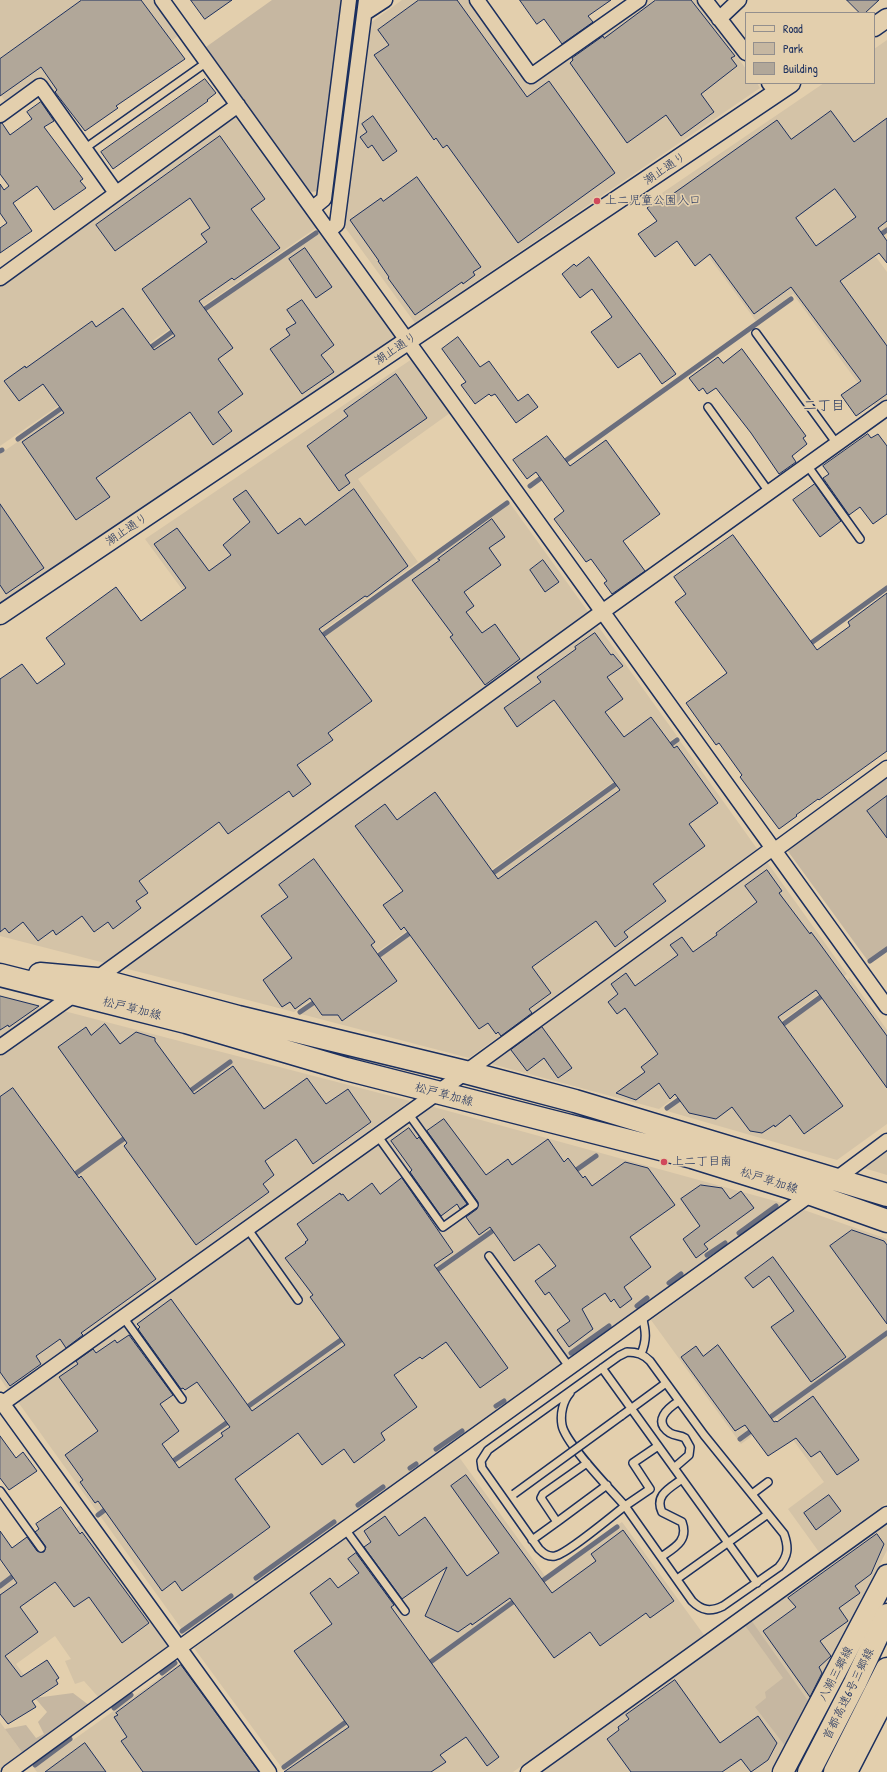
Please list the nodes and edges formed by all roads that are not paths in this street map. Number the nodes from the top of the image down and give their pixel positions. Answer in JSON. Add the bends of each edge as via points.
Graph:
{"nodes":[{"id":1,"x":162,"y":0,"type":"edge"},
{"id":2,"x":349,"y":0,"type":"edge"},
{"id":3,"x":385,"y":0,"type":"edge"},
{"id":4,"x":477,"y":0,"type":"edge"},
{"id":5,"x":639,"y":0,"type":"edge"},
{"id":6,"x":705,"y":0,"type":"edge"},
{"id":7,"x":739,"y":0,"type":"edge"},
{"id":8,"x":366,"y":7,"type":"edge"},
{"id":9,"x":887,"y":18,"type":"edge"},
{"id":10,"x":719,"y":19,"type":"junction"},
{"id":11,"x":875,"y":26,"type":"edge"},
{"id":12,"x":745,"y":52,"type":"edge"},
{"id":13,"x":207,"y":62,"type":"junction"},
{"id":14,"x":779,"y":86,"type":"edge"},
{"id":15,"x":238,"y":105,"type":"junction"},
{"id":16,"x":0,"y":115,"type":"edge"},
{"id":17,"x":84,"y":149,"type":"junction"},
{"id":18,"x":116,"y":193,"type":"junction"},
{"id":19,"x":312,"y":208,"type":"junction"},
{"id":20,"x":329,"y":231,"type":"junction"},
{"id":21,"x":0,"y":278,"type":"edge"},
{"id":22,"x":756,"y":333,"type":"dead end"},
{"id":23,"x":408,"y":341,"type":"junction"},
{"id":24,"x":708,"y":407,"type":"dead end"},
{"id":25,"x":887,"y":408,"type":"edge"},
{"id":26,"x":837,"y":444,"type":"junction"},
{"id":27,"x":807,"y":466,"type":"junction"},
{"id":28,"x":770,"y":492,"type":"junction"},
{"id":29,"x":860,"y":539,"type":"dead end"},
{"id":30,"x":602,"y":612,"type":"junction"},
{"id":31,"x":0,"y":615,"type":"edge"},
{"id":32,"x":887,"y":768,"type":"edge"},
{"id":33,"x":774,"y":848,"type":"junction"},
{"id":34,"x":0,"y":970,"type":"edge"},
{"id":35,"x":0,"y":975,"type":"edge"},
{"id":36,"x":96,"y":979,"type":"junction"},
{"id":37,"x":75,"y":994,"type":"junction"},
{"id":38,"x":887,"y":1007,"type":"edge"},
{"id":39,"x":0,"y":1047,"type":"edge"},
{"id":40,"x":465,"y":1072,"type":"junction"},
{"id":41,"x":436,"y":1093,"type":"junction"},
{"id":42,"x":408,"y":1113,"type":"junction"},
{"id":43,"x":377,"y":1135,"type":"junction"},
{"id":44,"x":887,"y":1141,"type":"edge"},
{"id":45,"x":836,"y":1179,"type":"junction"},
{"id":46,"x":812,"y":1194,"type":"junction"},
{"id":47,"x":887,"y":1195,"type":"edge"},
{"id":48,"x":887,"y":1221,"type":"edge"},
{"id":49,"x":247,"y":1228,"type":"junction"},
{"id":50,"x":489,"y":1256,"type":"dead end"},
{"id":51,"x":298,"y":1300,"type":"dead end"},
{"id":52,"x":642,"y":1316,"type":"junction"},
{"id":53,"x":123,"y":1317,"type":"junction"},
{"id":54,"x":641,"y":1354,"type":"junction"},
{"id":55,"x":570,"y":1368,"type":"junction"},
{"id":56,"x":602,"y":1368,"type":"junction"},
{"id":57,"x":666,"y":1383,"type":"junction"},
{"id":58,"x":577,"y":1386,"type":"junction"},
{"id":59,"x":182,"y":1399,"type":"dead end"},
{"id":60,"x":679,"y":1401,"type":"junction"},
{"id":61,"x":1,"y":1404,"type":"edge"},
{"id":62,"x":631,"y":1409,"type":"junction"},
{"id":63,"x":658,"y":1446,"type":"junction"},
{"id":64,"x":587,"y":1463,"type":"junction"},
{"id":65,"x":674,"y":1468,"type":"junction"},
{"id":66,"x":682,"y":1479,"type":"junction"},
{"id":67,"x":768,"y":1482,"type":"dead end"},
{"id":68,"x":607,"y":1485,"type":"junction"},
{"id":69,"x":0,"y":1491,"type":"edge"},
{"id":70,"x":752,"y":1494,"type":"junction"},
{"id":71,"x":504,"y":1501,"type":"junction"},
{"id":72,"x":625,"y":1506,"type":"junction"},
{"id":73,"x":768,"y":1514,"type":"junction"},
{"id":74,"x":887,"y":1514,"type":"edge"},
{"id":75,"x":557,"y":1522,"type":"junction"},
{"id":76,"x":345,"y":1529,"type":"junction"},
{"id":77,"x":532,"y":1540,"type":"junction"},
{"id":78,"x":728,"y":1543,"type":"junction"},
{"id":79,"x":41,"y":1548,"type":"dead end"},
{"id":80,"x":660,"y":1557,"type":"junction"},
{"id":81,"x":887,"y":1575,"type":"edge"},
{"id":82,"x":676,"y":1579,"type":"junction"},
{"id":83,"x":756,"y":1583,"type":"junction"},
{"id":84,"x":405,"y":1611,"type":"dead end"},
{"id":85,"x":887,"y":1615,"type":"edge"},
{"id":86,"x":179,"y":1648,"type":"junction"},
{"id":87,"x":887,"y":1669,"type":"edge"},
{"id":88,"x":887,"y":1694,"type":"edge"},
{"id":89,"x":9,"y":1772,"type":"edge"},
{"id":90,"x":269,"y":1772,"type":"edge"},
{"id":91,"x":528,"y":1772,"type":"edge"},
{"id":92,"x":783,"y":1772,"type":"edge"},
{"id":93,"x":809,"y":1772,"type":"edge"},
{"id":94,"x":836,"y":1772,"type":"edge"},
{"id":95,"x":847,"y":1772,"type":"edge"}],
"edges":[{"from":1,"to":13,"type":"street"},
{"from":2,"to":19,"type":"street","via":[[324,199]]},
{"from":3,"to":8,"type":"street"},
{"from":4,"to":5,"type":"street","via":[[531,76]]},
{"from":6,"to":10,"type":"street"},
{"from":7,"to":10,"type":"street"},
{"from":8,"to":20,"type":"street","via":[[337,224]]},
{"from":9,"to":11,"type":"street"},
{"from":10,"to":12,"type":"street"},
{"from":13,"to":15,"type":"street"},
{"from":13,"to":17,"type":"lane"},
{"from":14,"to":23,"type":"street","name":"潮止通り"},
{"from":15,"to":18,"type":"street"},
{"from":15,"to":19,"type":"street"},
{"from":16,"to":17,"type":"street","via":[[40,86]]},
{"from":17,"to":18,"type":"street"},
{"from":18,"to":21,"type":"street"},
{"from":19,"to":20,"type":"street"},
{"from":20,"to":23,"type":"street"},
{"from":22,"to":26,"type":"lane"},
{"from":23,"to":30,"type":"street"},
{"from":23,"to":31,"type":"street","name":"潮止通り"},
{"from":24,"to":28,"type":"lane"},
{"from":25,"to":26,"type":"street"},
{"from":26,"to":27,"type":"street"},
{"from":27,"to":28,"type":"street"},
{"from":27,"to":29,"type":"lane"},
{"from":28,"to":30,"type":"street"},
{"from":30,"to":33,"type":"street"},
{"from":30,"to":36,"type":"street"},
{"from":32,"to":33,"type":"street"},
{"from":33,"to":38,"type":"street"},
{"from":33,"to":40,"type":"street"},
{"from":34,"to":36,"type":"main road","name":"松戸草加線"},
{"from":35,"to":37,"type":"main road","name":"松戸草加線"},
{"from":36,"to":40,"type":"main road","name":"松戸草加線","via":[[238,1017]]},
{"from":37,"to":39,"type":"street"},
{"from":37,"to":41,"type":"main road","name":"松戸草加線","via":[[186,1022],[311,1060]]},
{"from":40,"to":41,"type":"street"},
{"from":40,"to":45,"type":"main road","name":"松戸草加線"},
{"from":41,"to":42,"type":"street"},
{"from":41,"to":46,"type":"main road","name":"松戸草加線","via":[[692,1157]]},
{"from":42,"to":43,"type":"street"},
{"from":42,"to":43,"type":"lane","via":[[474,1205],[443,1227]]},
{"from":43,"to":49,"type":"street"},
{"from":44,"to":45,"type":"street"},
{"from":45,"to":47,"type":"main road","name":"松戸草加線"},
{"from":46,"to":48,"type":"main road","name":"松戸草加線"},
{"from":46,"to":52,"type":"street"},
{"from":49,"to":51,"type":"lane"},
{"from":49,"to":53,"type":"street"},
{"from":50,"to":55,"type":"lane"},
{"from":52,"to":54,"type":"lane","via":[[646,1339]]},
{"from":52,"to":55,"type":"street"},
{"from":53,"to":59,"type":"lane"},
{"from":53,"to":61,"type":"street"},
{"from":54,"to":56,"type":"lane","via":[[627,1352]]},
{"from":54,"to":57,"type":"lane","via":[[650,1361]]},
{"from":55,"to":76,"type":"street"},
{"from":56,"to":58,"type":"lane"},
{"from":56,"to":62,"type":"lane"},
{"from":57,"to":60,"type":"lane"},
{"from":57,"to":62,"type":"lane"},
{"from":58,"to":64,"type":"lane","via":[[567,1397],[562,1411],[562,1426],[568,1440]]},
{"from":58,"to":71,"type":"lane","via":[[484,1455],[481,1461],[482,1468]]},
{"from":60,"to":65,"type":"lane","via":[[666,1410],[662,1418],[665,1429],[685,1438],[690,1447],[689,1455]]},
{"from":60,"to":70,"type":"lane"},
{"from":61,"to":86,"type":"street"},
{"from":62,"to":63,"type":"lane"},
{"from":62,"to":71,"type":"lane","bridge":true},
{"from":63,"to":65,"type":"lane"},
{"from":63,"to":72,"type":"lane","via":[[633,1463],[650,1489]]},
{"from":64,"to":68,"type":"lane"},
{"from":64,"to":75,"type":"lane","via":[[543,1494],[541,1498]]},
{"from":65,"to":66,"type":"lane"},
{"from":66,"to":78,"type":"lane"},
{"from":66,"to":80,"type":"lane","via":[[663,1493],[659,1501],[664,1514],[682,1522],[685,1529],[684,1539]]},
{"from":67,"to":70,"type":"lane"},
{"from":68,"to":72,"type":"lane"},
{"from":68,"to":75,"type":"lane"},
{"from":69,"to":79,"type":"lane"},
{"from":70,"to":73,"type":"lane"},
{"from":71,"to":77,"type":"lane"},
{"from":72,"to":77,"type":"lane","via":[[557,1556],[543,1554]]},
{"from":72,"to":80,"type":"lane"},
{"from":73,"to":78,"type":"lane"},
{"from":73,"to":83,"type":"lane","via":[[784,1534],[788,1552],[778,1567]]},
{"from":74,"to":91,"type":"street"},
{"from":75,"to":77,"type":"lane"},
{"from":76,"to":84,"type":"lane"},
{"from":76,"to":86,"type":"street"},
{"from":78,"to":82,"type":"lane"},
{"from":78,"to":83,"type":"lane"},
{"from":80,"to":82,"type":"lane"},
{"from":81,"to":92,"type":"main road","name":"八潮三郷線"},
{"from":82,"to":83,"type":"lane","via":[[698,1607],[707,1610],[716,1610]]},
{"from":85,"to":93,"type":"main road","name":"首都高速6号三郷線"},
{"from":86,"to":89,"type":"street"},
{"from":86,"to":90,"type":"street"},
{"from":87,"to":94,"type":"main road","name":"首都高速6号三郷線"},
{"from":88,"to":95,"type":"main road"}]}
